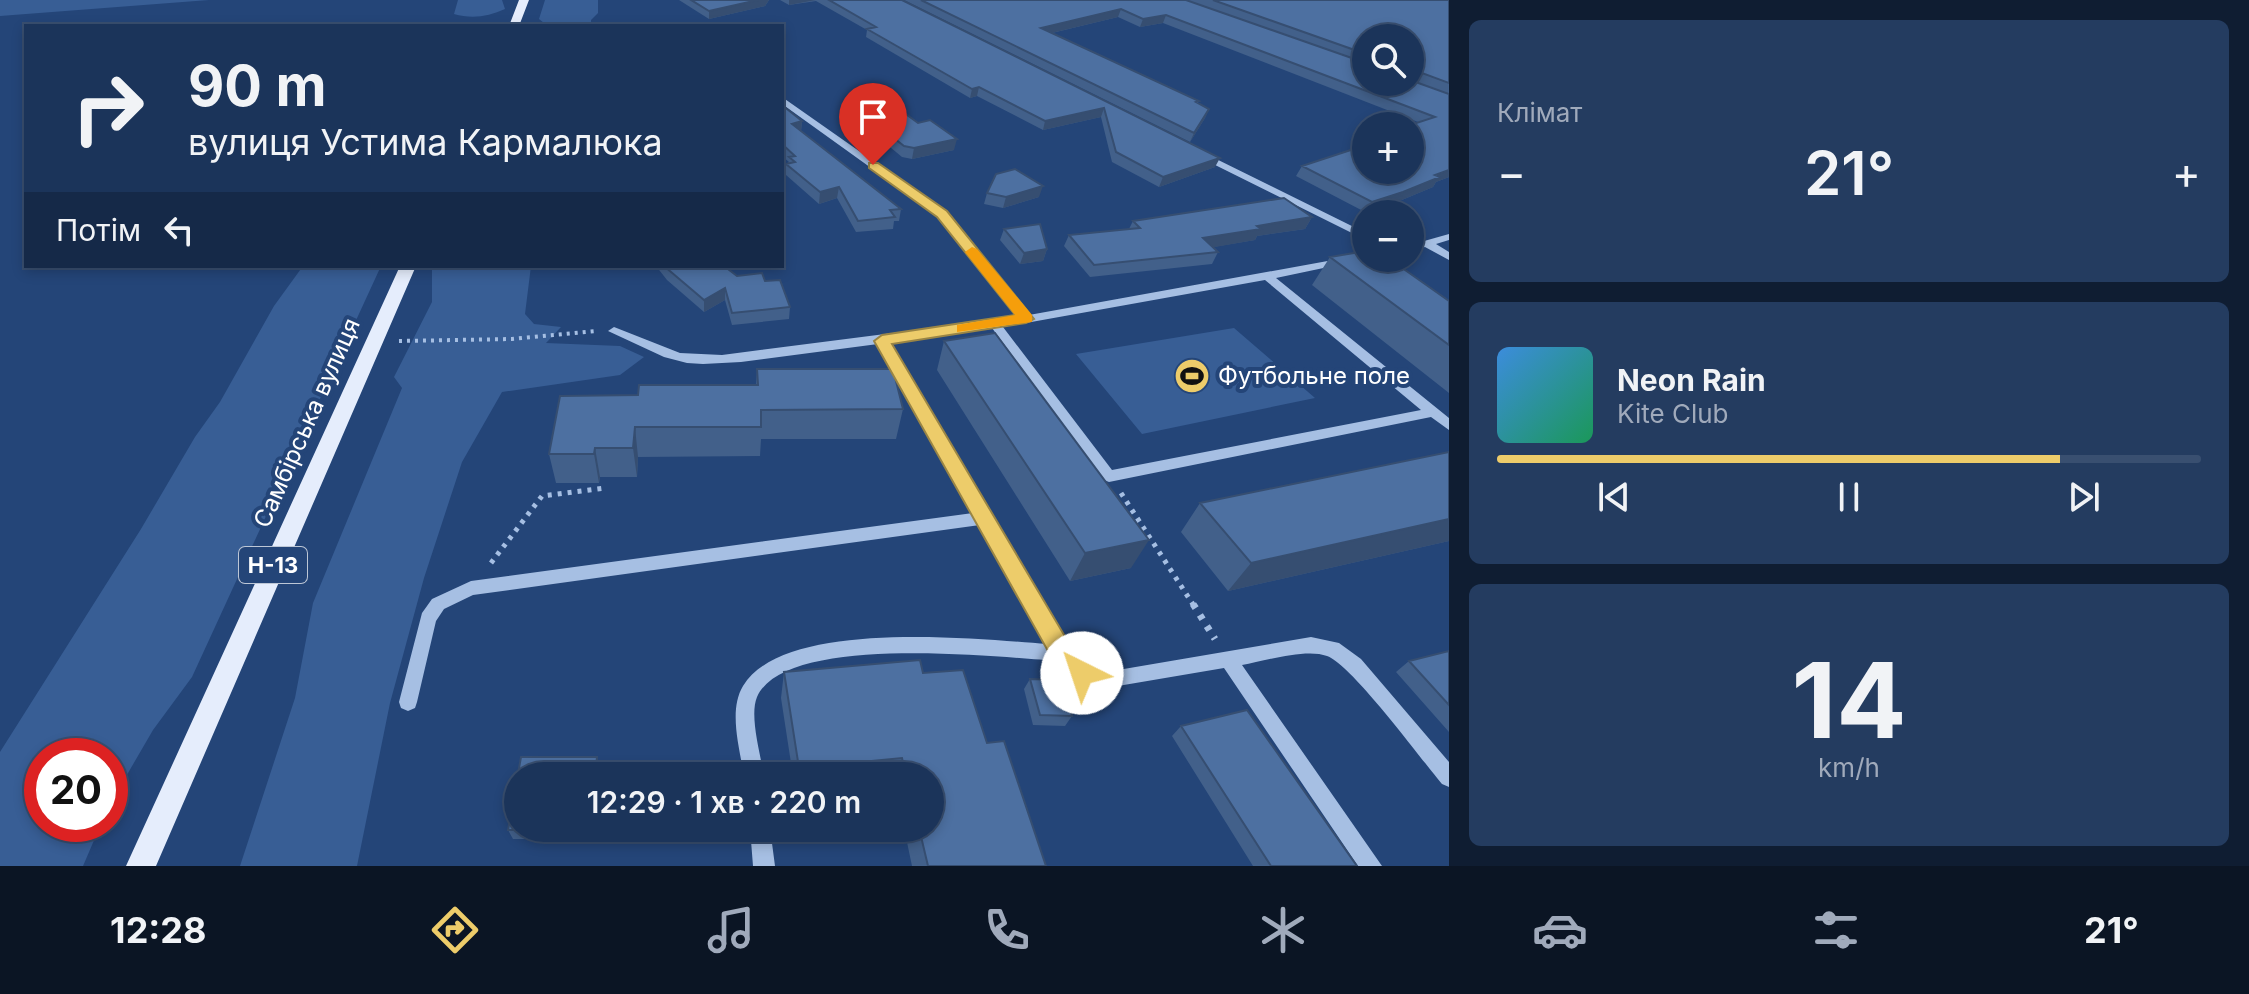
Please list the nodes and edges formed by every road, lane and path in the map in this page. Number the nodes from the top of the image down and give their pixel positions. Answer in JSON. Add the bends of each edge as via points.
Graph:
{"nodes":[{"id":1,"x":524,"y":0,"type":"edge"},
{"id":2,"x":515,"y":24,"type":"edge"},
{"id":3,"x":784,"y":101,"type":"edge"},
{"id":4,"x":1185,"y":146,"type":"edge"},
{"id":5,"x":1352,"y":230,"type":"edge"},
{"id":6,"x":1449,"y":237,"type":"edge"},
{"id":7,"x":1428,"y":244,"type":"junction"},
{"id":8,"x":1424,"y":245,"type":"edge"},
{"id":9,"x":1449,"y":257,"type":"edge"},
{"id":10,"x":1352,"y":260,"type":"edge"},
{"id":11,"x":407,"y":268,"type":"edge"},
{"id":12,"x":1267,"y":276,"type":"junction"},
{"id":13,"x":1026,"y":319,"type":"junction"},
{"id":14,"x":995,"y":324,"type":"junction"},
{"id":15,"x":614,"y":331,"type":"joint"},
{"id":16,"x":375,"y":341,"type":"junction"},
{"id":17,"x":882,"y":341,"type":"junction"},
{"id":18,"x":1433,"y":412,"type":"junction"},
{"id":19,"x":1449,"y":425,"type":"edge"},
{"id":20,"x":1109,"y":476,"type":"junction"},
{"id":21,"x":605,"y":488,"type":"dead end"},
{"id":22,"x":984,"y":518,"type":"junction"},
{"id":23,"x":471,"y":588,"type":"junction"},
{"id":24,"x":1062,"y":653,"type":"junction"},
{"id":25,"x":1227,"y":658,"type":"junction"},
{"id":26,"x":408,"y":702,"type":"dead end"},
{"id":27,"x":752,"y":762,"type":"edge"},
{"id":28,"x":1449,"y":777,"type":"edge"},
{"id":29,"x":761,"y":842,"type":"edge"},
{"id":30,"x":141,"y":866,"type":"edge"},
{"id":31,"x":764,"y":866,"type":"edge"},
{"id":32,"x":1371,"y":866,"type":"edge"}],
"edges":[{"from":1,"to":2,"type":"main road"},
{"from":3,"to":13,"type":"street","via":[[942,214]]},
{"from":4,"to":5,"type":"street"},
{"from":6,"to":7,"type":"street"},
{"from":7,"to":8,"type":"street"},
{"from":7,"to":9,"type":"street"},
{"from":10,"to":12,"type":"street"},
{"from":11,"to":16,"type":"main road","name":"Самбірська вулиця","number":"Н-13"},
{"from":12,"to":13,"type":"street"},
{"from":12,"to":18,"type":"street"},
{"from":13,"to":14,"type":"street"},
{"from":14,"to":17,"type":"street"},
{"from":14,"to":20,"type":"street"},
{"from":15,"to":16,"type":"path"},
{"from":15,"to":17,"type":"street","via":[[688,359]]},
{"from":16,"to":30,"type":"main road","name":"Самбірська вулиця","number":"Н-13"},
{"from":17,"to":22,"type":"street"},
{"from":18,"to":19,"type":"street"},
{"from":18,"to":20,"type":"street"},
{"from":20,"to":25,"type":"path"},
{"from":21,"to":23,"type":"path","via":[[542,496]]},
{"from":22,"to":23,"type":"street"},
{"from":22,"to":24,"type":"street"},
{"from":23,"to":26,"type":"street","via":[[438,604],[428,618]]},
{"from":24,"to":25,"type":"street","via":[[1082,673],[1112,679]]},
{"from":24,"to":27,"type":"street","via":[[869,644],[803,655],[762,675],[750,689],[746,707]]},
{"from":25,"to":28,"type":"street","via":[[1311,645],[1333,649],[1355,665]]},
{"from":25,"to":32,"type":"street"},
{"from":29,"to":31,"type":"street"}]}
